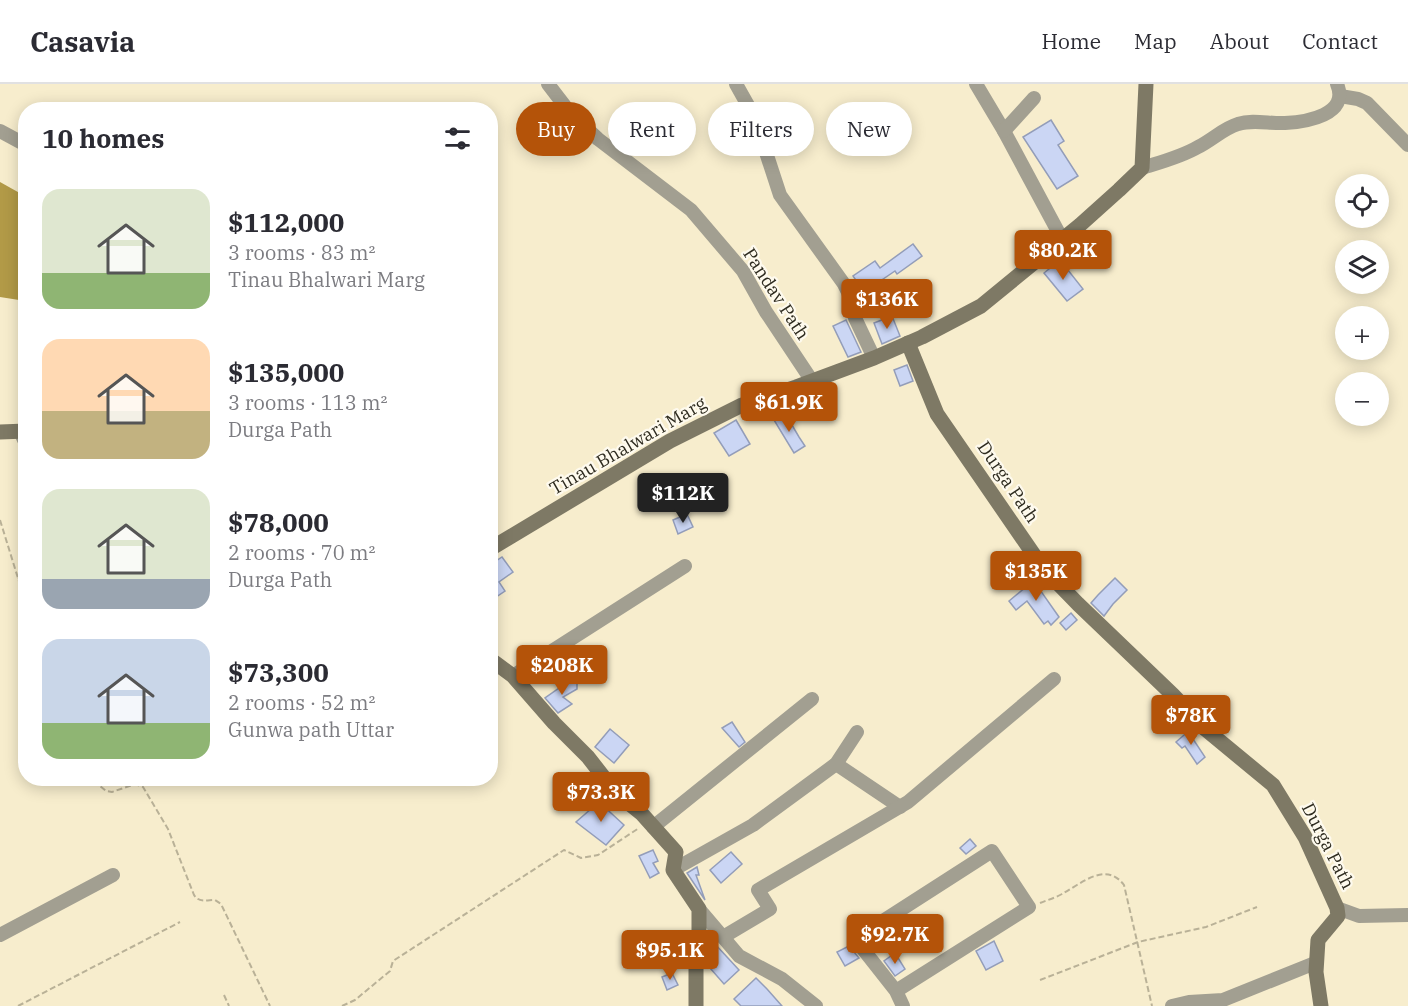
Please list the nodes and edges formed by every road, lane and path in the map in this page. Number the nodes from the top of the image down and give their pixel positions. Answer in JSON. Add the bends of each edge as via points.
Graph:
{"nodes":[{"id":1,"x":548,"y":84,"type":"edge"},
{"id":2,"x":736,"y":84,"type":"edge"},
{"id":3,"x":976,"y":84,"type":"edge"},
{"id":4,"x":1146,"y":84,"type":"edge"},
{"id":5,"x":1339,"y":90,"type":"edge"},
{"id":6,"x":1034,"y":98,"type":"dead end"},
{"id":7,"x":0,"y":131,"type":"edge"},
{"id":8,"x":1004,"y":131,"type":"junction"},
{"id":9,"x":18,"y":141,"type":"edge"},
{"id":10,"x":1408,"y":145,"type":"edge"},
{"id":11,"x":1142,"y":168,"type":"junction"},
{"id":12,"x":1062,"y":239,"type":"junction"},
{"id":13,"x":908,"y":343,"type":"junction"},
{"id":14,"x":874,"y":358,"type":"junction"},
{"id":15,"x":812,"y":381,"type":"junction"},
{"id":16,"x":0,"y":432,"type":"edge"},
{"id":17,"x":18,"y":434,"type":"edge"},
{"id":18,"x":0,"y":520,"type":"edge"},
{"id":19,"x":498,"y":544,"type":"edge"},
{"id":20,"x":685,"y":566,"type":"dead end"},
{"id":21,"x":18,"y":579,"type":"edge"},
{"id":22,"x":498,"y":665,"type":"edge"},
{"id":23,"x":513,"y":676,"type":"junction"},
{"id":24,"x":1053,"y":679,"type":"dead end"},
{"id":25,"x":812,"y":699,"type":"dead end"},
{"id":26,"x":857,"y":732,"type":"dead end"},
{"id":27,"x":836,"y":764,"type":"junction"},
{"id":28,"x":100,"y":786,"type":"edge"},
{"id":29,"x":129,"y":786,"type":"edge"},
{"id":30,"x":140,"y":786,"type":"edge"},
{"id":31,"x":900,"y":807,"type":"junction"},
{"id":32,"x":651,"y":824,"type":"junction"},
{"id":33,"x":673,"y":870,"type":"junction"},
{"id":34,"x":113,"y":875,"type":"dead end"},
{"id":35,"x":1029,"y":907,"type":"junction"},
{"id":36,"x":1257,"y":907,"type":"dead end"},
{"id":37,"x":1336,"y":908,"type":"junction"},
{"id":38,"x":699,"y":909,"type":"junction"},
{"id":39,"x":1408,"y":915,"type":"edge"},
{"id":40,"x":180,"y":922,"type":"dead end"},
{"id":41,"x":0,"y":935,"type":"edge"},
{"id":42,"x":723,"y":937,"type":"junction"},
{"id":43,"x":1138,"y":942,"type":"junction"},
{"id":44,"x":1315,"y":963,"type":"junction"},
{"id":45,"x":1040,"y":980,"type":"dead end"},
{"id":46,"x":896,"y":991,"type":"junction"},
{"id":47,"x":224,"y":995,"type":"dead end"},
{"id":48,"x":18,"y":1006,"type":"edge"},
{"id":49,"x":229,"y":1006,"type":"edge"},
{"id":50,"x":270,"y":1006,"type":"edge"},
{"id":51,"x":342,"y":1006,"type":"edge"},
{"id":52,"x":696,"y":1006,"type":"edge"},
{"id":53,"x":816,"y":1006,"type":"edge"},
{"id":54,"x":903,"y":1006,"type":"edge"},
{"id":55,"x":1152,"y":1006,"type":"edge"},
{"id":56,"x":1172,"y":1006,"type":"edge"},
{"id":57,"x":1321,"y":1006,"type":"edge"}],
"edges":[{"from":1,"to":15,"type":"street","name":"Pandav Path","via":[[571,114],[598,139],[691,210],[743,271]]},
{"from":2,"to":14,"type":"street","via":[[760,134],[780,195],[844,284]]},
{"from":3,"to":8,"type":"street"},
{"from":4,"to":11,"type":"street"},
{"from":5,"to":10,"type":"street","via":[[1367,103]]},
{"from":5,"to":11,"type":"street","via":[[1338,103],[1320,116],[1284,123],[1240,123],[1199,147]]},
{"from":6,"to":8,"type":"street"},
{"from":7,"to":9,"type":"street"},
{"from":8,"to":12,"type":"street"},
{"from":11,"to":12,"type":"street","name":"Tinau Bhalwari Marg"},
{"from":12,"to":13,"type":"street","name":"Tinau Bhalwari Marg","via":[[981,306]]},
{"from":13,"to":14,"type":"street","name":"Tinau Bhalwari Marg"},
{"from":13,"to":37,"type":"street","name":"Durga Path","via":[[937,414],[1043,567],[1204,728],[1273,785],[1305,837]]},
{"from":14,"to":15,"type":"street","name":"Tinau Bhalwari Marg"},
{"from":15,"to":19,"type":"street","name":"Tinau Bhalwari Marg","via":[[742,405],[670,441]]},
{"from":16,"to":17,"type":"street"},
{"from":18,"to":21,"type":"path"},
{"from":20,"to":23,"type":"street"},
{"from":22,"to":23,"type":"street"},
{"from":23,"to":32,"type":"street","via":[[616,793]]},
{"from":24,"to":31,"type":"street"},
{"from":25,"to":32,"type":"street"},
{"from":26,"to":27,"type":"street"},
{"from":27,"to":31,"type":"street"},
{"from":27,"to":33,"type":"street","via":[[753,825]]},
{"from":28,"to":29,"type":"path","via":[[112,792]]},
{"from":30,"to":50,"type":"path","via":[[168,830],[196,898],[221,904]]},
{"from":31,"to":42,"type":"street","via":[[758,890],[770,909]]},
{"from":32,"to":33,"type":"street","via":[[676,852]]},
{"from":32,"to":51,"type":"path","via":[[598,855],[581,858],[564,850],[393,961],[390,971]]},
{"from":33,"to":38,"type":"street"},
{"from":34,"to":41,"type":"street"},
{"from":35,"to":43,"type":"path","via":[[1092,877],[1112,875],[1125,885]]},
{"from":35,"to":46,"type":"street"},
{"from":35,"to":46,"type":"street","via":[[992,851],[855,939]]},
{"from":36,"to":43,"type":"path","via":[[1206,927]]},
{"from":37,"to":39,"type":"street","name":"Durga Path","via":[[1359,916]]},
{"from":37,"to":44,"type":"street","via":[[1338,916],[1318,940]]},
{"from":38,"to":42,"type":"street"},
{"from":38,"to":52,"type":"street"},
{"from":40,"to":48,"type":"path"},
{"from":42,"to":53,"type":"street","via":[[739,956],[782,979]]},
{"from":43,"to":45,"type":"path"},
{"from":43,"to":55,"type":"path"},
{"from":44,"to":56,"type":"street","via":[[1223,1000]]},
{"from":44,"to":57,"type":"street"},
{"from":46,"to":54,"type":"street"},
{"from":47,"to":49,"type":"path"}]}
